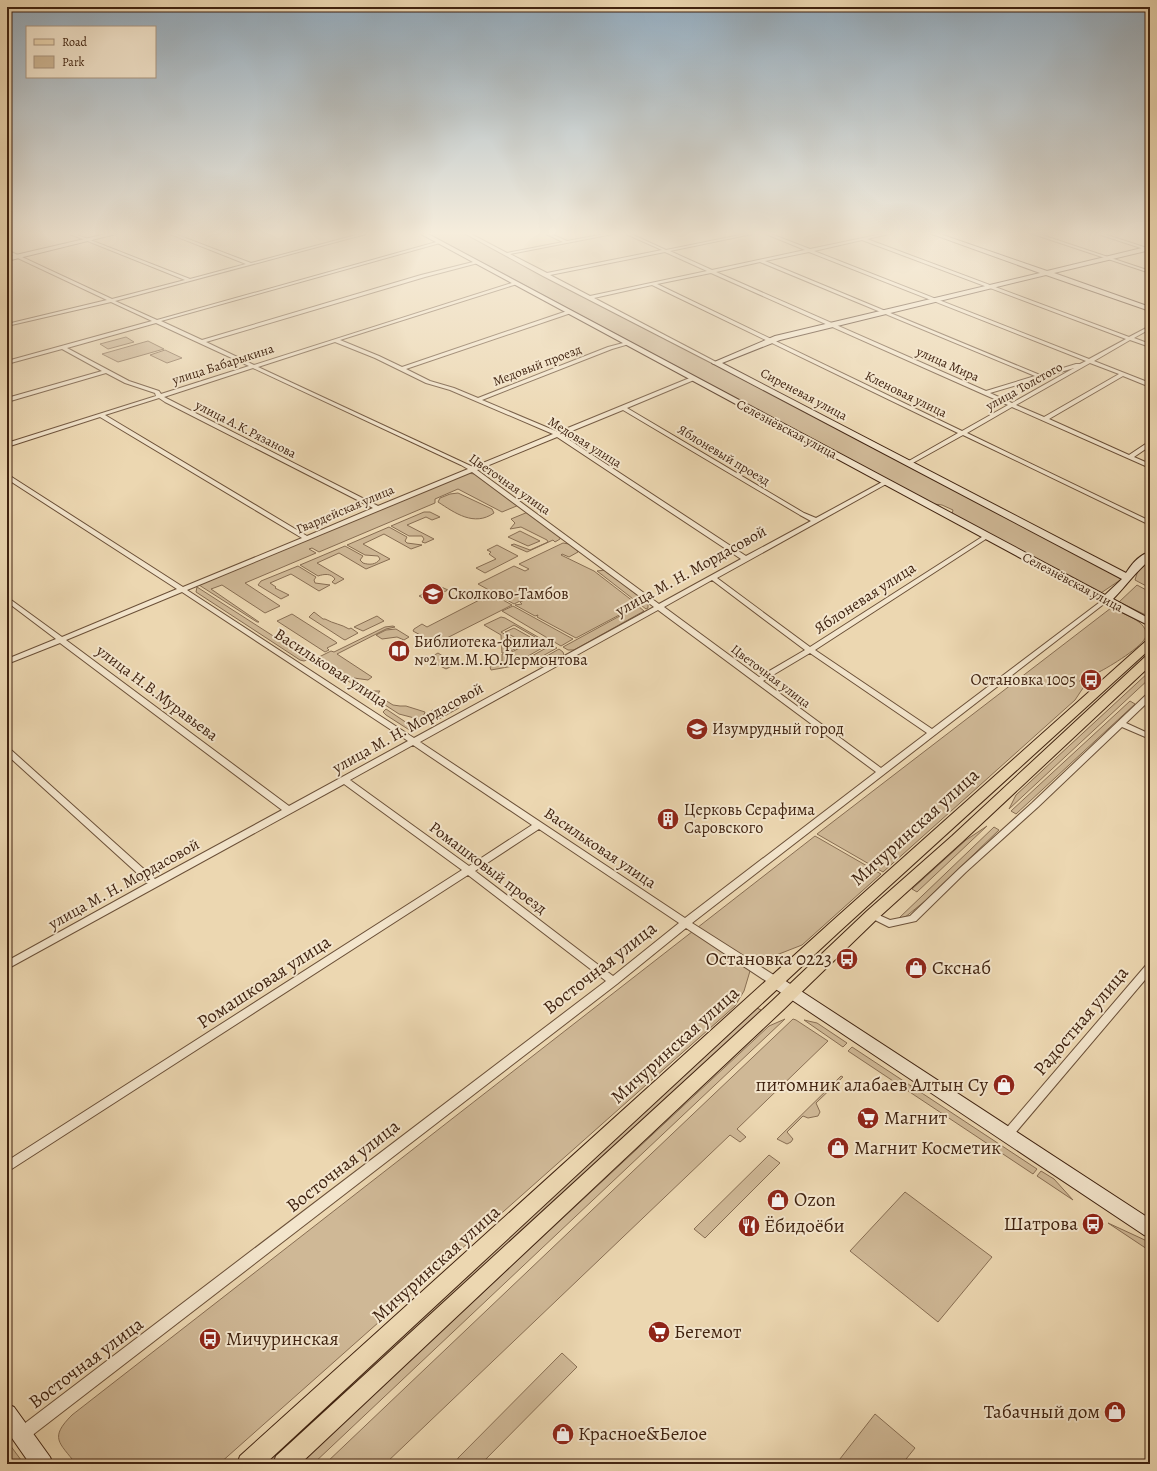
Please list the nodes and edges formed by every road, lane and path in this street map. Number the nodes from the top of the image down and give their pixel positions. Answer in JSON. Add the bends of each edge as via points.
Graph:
{"nodes":[{"id":1,"x":103,"y":303,"type":"edge"},
{"id":2,"x":114,"y":303,"type":"edge"},
{"id":3,"x":220,"y":303,"type":"edge"},
{"id":4,"x":334,"y":303,"type":"edge"},
{"id":5,"x":453,"y":303,"type":"edge"},
{"id":6,"x":552,"y":303,"type":"edge"},
{"id":7,"x":601,"y":303,"type":"edge"},
{"id":8,"x":691,"y":303,"type":"edge"},
{"id":9,"x":782,"y":303,"type":"edge"},
{"id":10,"x":862,"y":303,"type":"edge"},
{"id":11,"x":924,"y":303,"type":"edge"},
{"id":12,"x":942,"y":303,"type":"edge"},
{"id":13,"x":1034,"y":303,"type":"edge"},
{"id":14,"x":1135,"y":303,"type":"edge"},
{"id":15,"x":1150,"y":308,"type":"edge"},
{"id":16,"x":569,"y":312,"type":"junction"},
{"id":17,"x":884,"y":312,"type":"junction"},
{"id":18,"x":154,"y":321,"type":"junction"},
{"id":19,"x":7,"y":325,"type":"edge"},
{"id":20,"x":832,"y":325,"type":"junction"},
{"id":21,"x":1150,"y":327,"type":"edge"},
{"id":22,"x":1131,"y":339,"type":"junction"},
{"id":23,"x":335,"y":340,"type":"junction"},
{"id":24,"x":770,"y":341,"type":"junction"},
{"id":25,"x":202,"y":342,"type":"junction"},
{"id":26,"x":627,"y":343,"type":"junction"},
{"id":27,"x":1150,"y":346,"type":"edge"},
{"id":28,"x":62,"y":347,"type":"junction"},
{"id":29,"x":1090,"y":361,"type":"junction"},
{"id":30,"x":7,"y":363,"type":"edge"},
{"id":31,"x":716,"y":363,"type":"junction"},
{"id":32,"x":253,"y":367,"type":"junction"},
{"id":33,"x":402,"y":369,"type":"junction"},
{"id":34,"x":106,"y":371,"type":"junction"},
{"id":35,"x":1123,"y":374,"type":"junction"},
{"id":36,"x":1039,"y":376,"type":"junction"},
{"id":37,"x":692,"y":378,"type":"junction"},
{"id":38,"x":1150,"y":385,"type":"edge"},
{"id":39,"x":985,"y":393,"type":"junction"},
{"id":40,"x":159,"y":396,"type":"junction"},
{"id":41,"x":7,"y":400,"type":"edge"},
{"id":42,"x":478,"y":400,"type":"junction"},
{"id":43,"x":1013,"y":405,"type":"junction"},
{"id":44,"x":622,"y":407,"type":"junction"},
{"id":45,"x":102,"y":415,"type":"junction"},
{"id":46,"x":1045,"y":419,"type":"junction"},
{"id":47,"x":962,"y":433,"type":"junction"},
{"id":48,"x":557,"y":434,"type":"junction"},
{"id":49,"x":1150,"y":443,"type":"edge"},
{"id":50,"x":7,"y":445,"type":"edge"},
{"id":51,"x":1129,"y":457,"type":"junction"},
{"id":52,"x":909,"y":463,"type":"junction"},
{"id":53,"x":1150,"y":466,"type":"edge"},
{"id":54,"x":471,"y":469,"type":"junction"},
{"id":55,"x":7,"y":476,"type":"edge"},
{"id":56,"x":886,"y":482,"type":"junction"},
{"id":57,"x":377,"y":508,"type":"junction"},
{"id":58,"x":815,"y":520,"type":"junction"},
{"id":59,"x":1150,"y":523,"type":"edge"},
{"id":60,"x":987,"y":536,"type":"junction"},
{"id":61,"x":306,"y":538,"type":"junction"},
{"id":62,"x":1150,"y":555,"type":"edge"},
{"id":63,"x":745,"y":559,"type":"junction"},
{"id":64,"x":712,"y":577,"type":"junction"},
{"id":65,"x":1127,"y":578,"type":"junction"},
{"id":66,"x":182,"y":590,"type":"junction"},
{"id":67,"x":7,"y":599,"type":"edge"},
{"id":68,"x":1106,"y":600,"type":"junction"},
{"id":69,"x":658,"y":607,"type":"junction"},
{"id":70,"x":1150,"y":623,"type":"edge"},
{"id":71,"x":62,"y":639,"type":"junction"},
{"id":72,"x":1150,"y":643,"type":"edge"},
{"id":73,"x":810,"y":650,"type":"junction"},
{"id":74,"x":1150,"y":659,"type":"edge"},
{"id":75,"x":7,"y":662,"type":"edge"},
{"id":76,"x":758,"y":681,"type":"junction"},
{"id":77,"x":1150,"y":696,"type":"edge"},
{"id":78,"x":1120,"y":724,"type":"junction"},
{"id":79,"x":933,"y":733,"type":"junction"},
{"id":80,"x":1150,"y":736,"type":"edge"},
{"id":81,"x":414,"y":741,"type":"junction"},
{"id":82,"x":7,"y":751,"type":"edge"},
{"id":83,"x":881,"y":772,"type":"junction"},
{"id":84,"x":344,"y":780,"type":"junction"},
{"id":85,"x":289,"y":811,"type":"junction"},
{"id":86,"x":539,"y":825,"type":"junction"},
{"id":87,"x":468,"y":870,"type":"junction"},
{"id":88,"x":155,"y":884,"type":"junction"},
{"id":89,"x":872,"y":914,"type":"junction"},
{"id":90,"x":686,"y":923,"type":"junction"},
{"id":91,"x":7,"y":965,"type":"edge"},
{"id":92,"x":1150,"y":968,"type":"edge"},
{"id":93,"x":613,"y":981,"type":"junction"},
{"id":94,"x":776,"y":982,"type":"junction"},
{"id":95,"x":792,"y":992,"type":"junction"},
{"id":96,"x":1008,"y":1135,"type":"junction"},
{"id":97,"x":7,"y":1168,"type":"edge"},
{"id":98,"x":1150,"y":1229,"type":"edge"},
{"id":99,"x":7,"y":1414,"type":"edge"},
{"id":100,"x":21,"y":1435,"type":"junction"},
{"id":101,"x":43,"y":1464,"type":"edge"},
{"id":102,"x":248,"y":1464,"type":"edge"},
{"id":103,"x":284,"y":1464,"type":"edge"}],
"edges":[{"from":1,"to":19,"type":"street"},
{"from":2,"to":18,"type":"street","name":"Цветочная улица"},
{"from":3,"to":18,"type":"street"},
{"from":4,"to":25,"type":"street"},
{"from":5,"to":23,"type":"street","name":"улица Бабарыкина"},
{"from":6,"to":16,"type":"street","name":"Селезнёвская улица"},
{"from":7,"to":31,"type":"street","name":"Сиреневая улица"},
{"from":8,"to":24,"type":"street","name":"Кленовая улица"},
{"from":9,"to":20,"type":"street","name":"улица Мира"},
{"from":10,"to":17,"type":"street"},
{"from":11,"to":17,"type":"street"},
{"from":12,"to":29,"type":"street"},
{"from":13,"to":22,"type":"street"},
{"from":14,"to":15,"type":"street"},
{"from":16,"to":26,"type":"street","name":"Селезнёвская улица"},
{"from":16,"to":33,"type":"street"},
{"from":17,"to":20,"type":"street"},
{"from":17,"to":36,"type":"street"},
{"from":18,"to":25,"type":"street","name":"Цветочная улица"},
{"from":18,"to":28,"type":"street"},
{"from":20,"to":24,"type":"street"},
{"from":20,"to":39,"type":"street","name":"улица Мира"},
{"from":21,"to":22,"type":"street","name":"улица Толстого"},
{"from":22,"to":27,"type":"street"},
{"from":22,"to":29,"type":"street","name":"улица Толстого"},
{"from":23,"to":32,"type":"street","name":"улица Бабарыкина"},
{"from":23,"to":33,"type":"street","name":"Медовая улица"},
{"from":24,"to":31,"type":"street"},
{"from":24,"to":47,"type":"street","name":"Кленовая улица"},
{"from":25,"to":32,"type":"street","name":"Цветочная улица"},
{"from":26,"to":37,"type":"street","name":"Селезнёвская улица"},
{"from":26,"to":42,"type":"street","name":"Медовый проезд"},
{"from":28,"to":30,"type":"street"},
{"from":28,"to":34,"type":"street"},
{"from":29,"to":35,"type":"street"},
{"from":29,"to":36,"type":"street"},
{"from":29,"to":43,"type":"street","name":"улица Толстого"},
{"from":31,"to":52,"type":"street","name":"Сиреневая улица"},
{"from":32,"to":40,"type":"street","name":"улица Бабарыкина"},
{"from":32,"to":54,"type":"street","name":"Цветочная улица"},
{"from":33,"to":42,"type":"street","name":"Медовая улица","via":[[428,382]]},
{"from":34,"to":40,"type":"street","name":"улица А.К.Рязанова","via":[[127,382],[158,392]]},
{"from":34,"to":41,"type":"street"},
{"from":35,"to":38,"type":"street"},
{"from":35,"to":46,"type":"street"},
{"from":36,"to":39,"type":"street"},
{"from":37,"to":44,"type":"street","name":"Гвардейская улица"},
{"from":37,"to":56,"type":"street","name":"Селезнёвская улица"},
{"from":39,"to":43,"type":"street","name":"улица Мира"},
{"from":40,"to":45,"type":"street","name":"улица Бабарыкина"},
{"from":40,"to":57,"type":"street","name":"улица А.К.Рязанова"},
{"from":42,"to":48,"type":"street","name":"Медовая улица"},
{"from":43,"to":46,"type":"street","name":"улица Мира"},
{"from":43,"to":47,"type":"street","name":"улица Толстого"},
{"from":44,"to":48,"type":"street","name":"Гвардейская улица"},
{"from":44,"to":58,"type":"street","name":"Яблоневый проезд"},
{"from":45,"to":50,"type":"street","name":"улица Бабарыкина"},
{"from":45,"to":61,"type":"street"},
{"from":46,"to":51,"type":"street","name":"улица Мира"},
{"from":47,"to":52,"type":"street","name":"улица Толстого"},
{"from":47,"to":59,"type":"street","name":"Кленовая улица"},
{"from":48,"to":54,"type":"street","name":"Гвардейская улица"},
{"from":48,"to":63,"type":"street","name":"Медовая улица"},
{"from":49,"to":51,"type":"street"},
{"from":51,"to":53,"type":"street","name":"улица Мира"},
{"from":52,"to":65,"type":"street","name":"Сиреневая улица"},
{"from":54,"to":57,"type":"street","name":"Гвардейская улица"},
{"from":54,"to":69,"type":"street","name":"Цветочная улица"},
{"from":55,"to":66,"type":"street","name":"Васильковая улица"},
{"from":56,"to":58,"type":"street","name":"улица М. Н. Мордасовой"},
{"from":56,"to":60,"type":"street","name":"Селезнёвская улица"},
{"from":57,"to":61,"type":"street","name":"Гвардейская улица"},
{"from":58,"to":63,"type":"street","name":"улица М. Н. Мордасовой"},
{"from":60,"to":68,"type":"street","name":"Селезнёвская улица"},
{"from":60,"to":73,"type":"street","name":"Яблоневая улица"},
{"from":61,"to":66,"type":"street","name":"Гвардейская улица"},
{"from":62,"to":65,"type":"street","via":[[1134,568]]},
{"from":63,"to":64,"type":"street","name":"улица М. Н. Мордасовой"},
{"from":64,"to":69,"type":"street","name":"улица М. Н. Мордасовой"},
{"from":64,"to":73,"type":"street"},
{"from":65,"to":68,"type":"street"},
{"from":66,"to":71,"type":"street","name":"Гвардейская улица"},
{"from":66,"to":81,"type":"street","name":"Васильковая улица"},
{"from":67,"to":71,"type":"street","name":"улица Н.В.Муравьева"},
{"from":68,"to":70,"type":"street","name":"Селезнёвская улица"},
{"from":68,"to":79,"type":"street","name":"Восточная улица"},
{"from":69,"to":76,"type":"street","name":"Цветочная улица"},
{"from":69,"to":81,"type":"street","name":"улица М. Н. Мордасовой"},
{"from":71,"to":75,"type":"street","name":"Гвардейская улица"},
{"from":71,"to":85,"type":"street","name":"улица Н.В.Муравьева"},
{"from":72,"to":94,"type":"main road","name":"Мичуринская улица"},
{"from":73,"to":76,"type":"street","name":"Яблоневая улица"},
{"from":73,"to":79,"type":"street"},
{"from":74,"to":89,"type":"main road","via":[[957,840]]},
{"from":76,"to":83,"type":"street","name":"Цветочная улица"},
{"from":77,"to":78,"type":"street"},
{"from":78,"to":80,"type":"street"},
{"from":78,"to":89,"type":"street","via":[[913,919],[889,924]]},
{"from":79,"to":83,"type":"street","name":"Восточная улица"},
{"from":81,"to":84,"type":"street","name":"улица М. Н. Мордасовой"},
{"from":81,"to":86,"type":"street","name":"Васильковая улица"},
{"from":82,"to":88,"type":"street"},
{"from":83,"to":90,"type":"street","name":"Восточная улица"},
{"from":84,"to":85,"type":"street","name":"улица М. Н. Мордасовой"},
{"from":84,"to":87,"type":"street","name":"Ромашковый проезд"},
{"from":85,"to":88,"type":"street","name":"улица М. Н. Мордасовой"},
{"from":86,"to":87,"type":"street","name":"Ромашковая улица"},
{"from":86,"to":90,"type":"street","name":"Васильковая улица"},
{"from":87,"to":93,"type":"street","name":"Ромашковый проезд"},
{"from":87,"to":97,"type":"street","name":"Ромашковая улица"},
{"from":88,"to":91,"type":"street","name":"улица М. Н. Мордасовой"},
{"from":89,"to":95,"type":"main road"},
{"from":90,"to":93,"type":"street","name":"Восточная улица"},
{"from":90,"to":94,"type":"street","name":"Васильковая улица"},
{"from":92,"to":96,"type":"street","name":"Радостная улица"},
{"from":93,"to":100,"type":"street","name":"Восточная улица"},
{"from":94,"to":95,"type":"street"},
{"from":94,"to":102,"type":"main road","name":"Мичуринская улица"},
{"from":95,"to":96,"type":"street"},
{"from":95,"to":103,"type":"main road"},
{"from":96,"to":98,"type":"street"},
{"from":99,"to":100,"type":"street"},
{"from":100,"to":101,"type":"street"}]}
